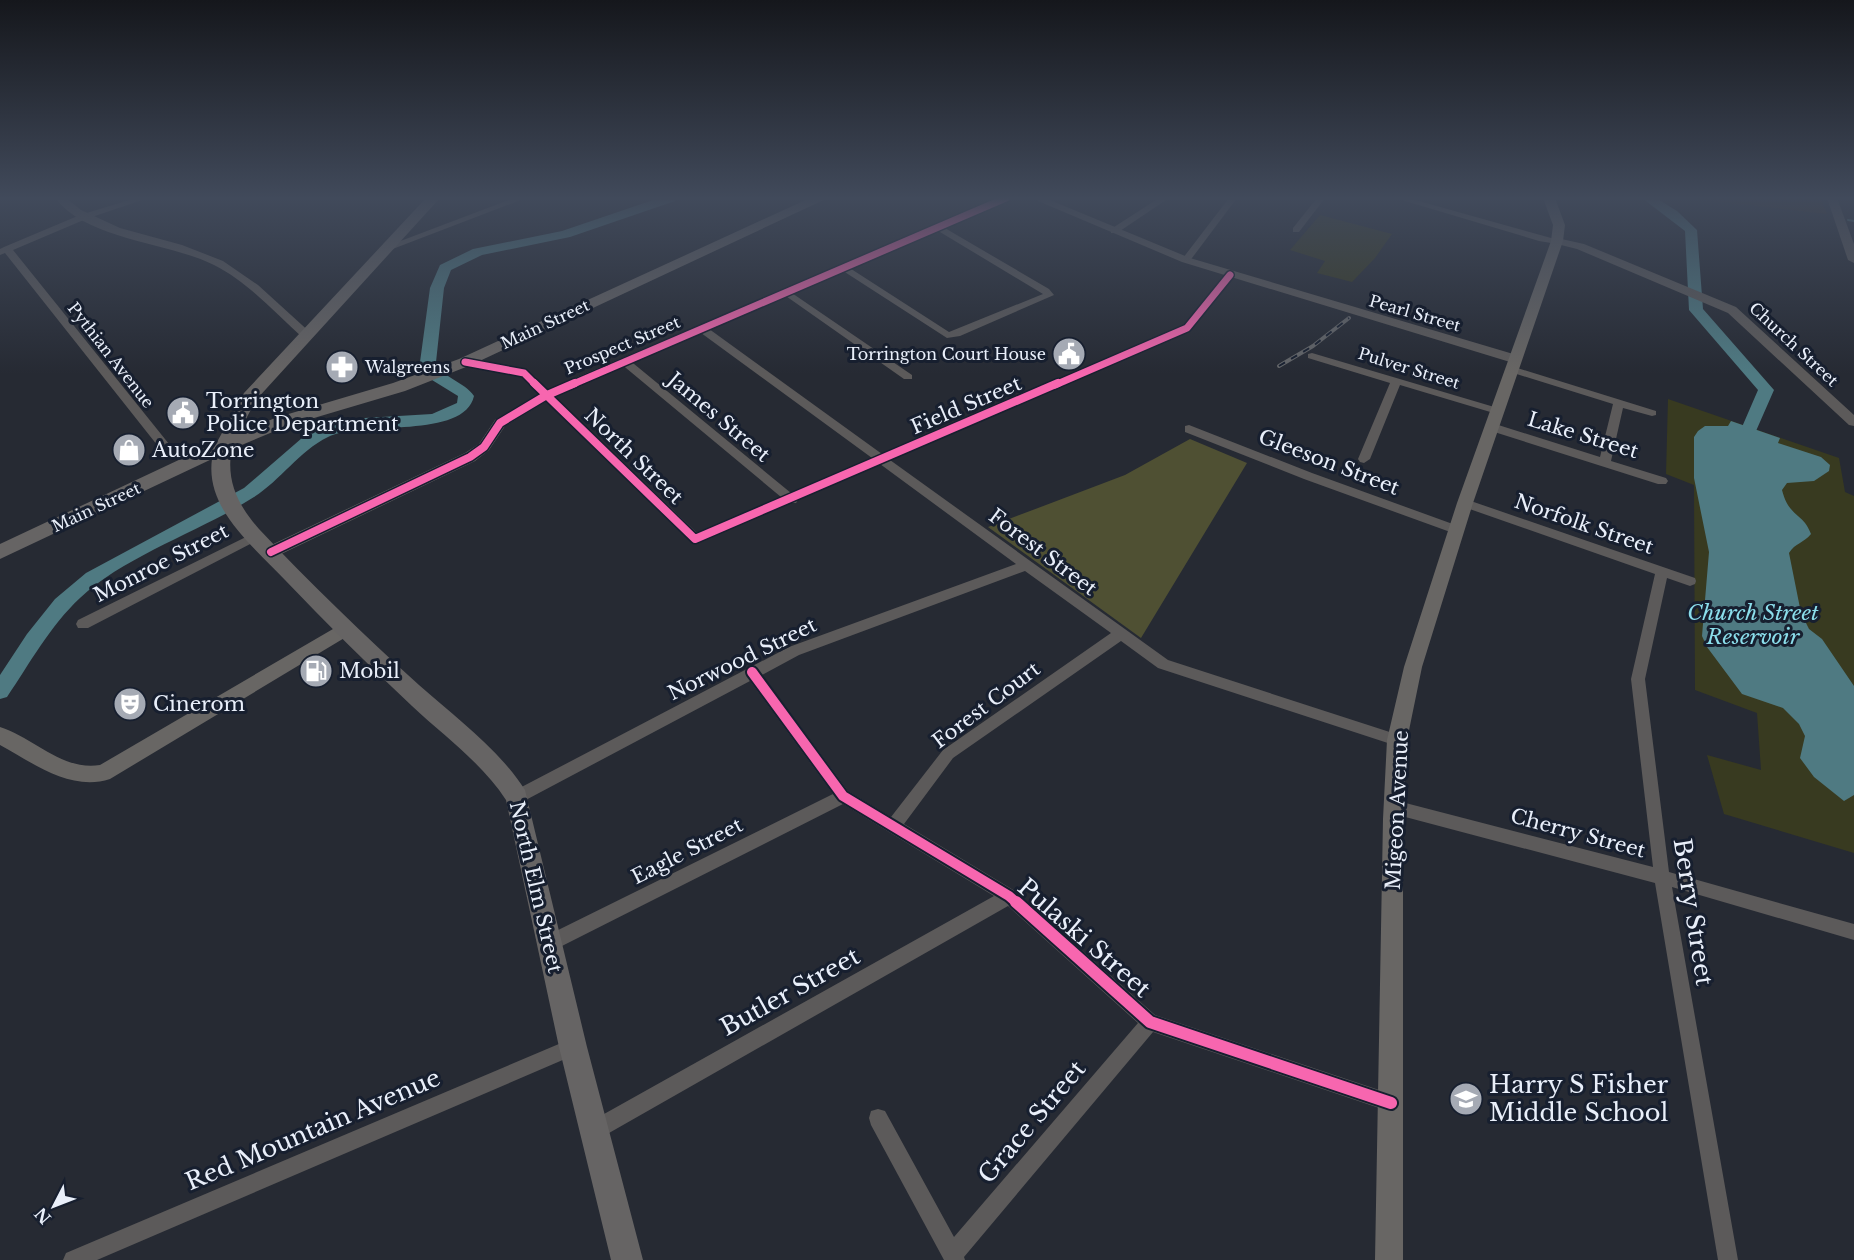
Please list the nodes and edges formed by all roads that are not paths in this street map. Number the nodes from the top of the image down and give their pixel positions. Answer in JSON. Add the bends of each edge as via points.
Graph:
{"nodes":[{"id":1,"x":10,"y":257,"type":"edge"},
{"id":2,"x":198,"y":257,"type":"edge"},
{"id":3,"x":379,"y":257,"type":"edge"},
{"id":4,"x":693,"y":257,"type":"edge"},
{"id":5,"x":866,"y":257,"type":"edge"},
{"id":6,"x":988,"y":257,"type":"edge"},
{"id":7,"x":1178,"y":257,"type":"edge"},
{"id":8,"x":1188,"y":257,"type":"edge"},
{"id":9,"x":1551,"y":257,"type":"edge"},
{"id":10,"x":1606,"y":257,"type":"edge"},
{"id":11,"x":1186,"y":260,"type":"junction"},
{"id":12,"x":842,"y":267,"type":"junction"},
{"id":13,"x":1230,"y":275,"type":"junction"},
{"id":14,"x":786,"y":292,"type":"junction"},
{"id":15,"x":701,"y":328,"type":"junction"},
{"id":16,"x":308,"y":335,"type":"junction"},
{"id":17,"x":1312,"y":356,"type":"dead end"},
{"id":18,"x":624,"y":361,"type":"junction"},
{"id":19,"x":465,"y":362,"type":"junction"},
{"id":20,"x":1513,"y":364,"type":"junction"},
{"id":21,"x":908,"y":377,"type":"dead end"},
{"id":22,"x":1396,"y":381,"type":"junction"},
{"id":23,"x":545,"y":396,"type":"junction"},
{"id":24,"x":250,"y":397,"type":"junction"},
{"id":25,"x":1619,"y":403,"type":"junction"},
{"id":26,"x":1652,"y":413,"type":"dead end"},
{"id":27,"x":1494,"y":419,"type":"junction"},
{"id":28,"x":281,"y":422,"type":"junction"},
{"id":29,"x":1854,"y":422,"type":"edge"},
{"id":30,"x":1189,"y":429,"type":"dead end"},
{"id":31,"x":224,"y":446,"type":"junction"},
{"id":32,"x":170,"y":452,"type":"dead end"},
{"id":33,"x":1364,"y":459,"type":"dead end"},
{"id":34,"x":885,"y":460,"type":"junction"},
{"id":35,"x":1605,"y":462,"type":"junction"},
{"id":36,"x":181,"y":467,"type":"junction"},
{"id":37,"x":1662,"y":481,"type":"dead end"},
{"id":38,"x":226,"y":492,"type":"junction"},
{"id":39,"x":792,"y":500,"type":"junction"},
{"id":40,"x":1465,"y":503,"type":"junction"},
{"id":41,"x":1457,"y":530,"type":"junction"},
{"id":42,"x":695,"y":539,"type":"joint"},
{"id":43,"x":263,"y":544,"type":"junction"},
{"id":44,"x":0,"y":551,"type":"edge"},
{"id":45,"x":1027,"y":565,"type":"junction"},
{"id":46,"x":1662,"y":572,"type":"junction"},
{"id":47,"x":1690,"y":581,"type":"dead end"},
{"id":48,"x":83,"y":624,"type":"dead end"},
{"id":49,"x":345,"y":629,"type":"junction"},
{"id":50,"x":1120,"y":634,"type":"junction"},
{"id":51,"x":752,"y":672,"type":"junction"},
{"id":52,"x":0,"y":735,"type":"edge"},
{"id":53,"x":1397,"y":740,"type":"junction"},
{"id":54,"x":843,"y":796,"type":"junction"},
{"id":55,"x":517,"y":797,"type":"junction"},
{"id":56,"x":1394,"y":807,"type":"junction"},
{"id":57,"x":892,"y":826,"type":"junction"},
{"id":58,"x":1662,"y":877,"type":"junction"},
{"id":59,"x":1009,"y":896,"type":"junction"},
{"id":60,"x":1854,"y":932,"type":"edge"},
{"id":61,"x":550,"y":943,"type":"junction"},
{"id":62,"x":1150,"y":1022,"type":"junction"},
{"id":63,"x":573,"y":1047,"type":"junction"},
{"id":64,"x":1391,"y":1103,"type":"junction"},
{"id":65,"x":878,"y":1118,"type":"dead end"},
{"id":66,"x":595,"y":1130,"type":"junction"},
{"id":67,"x":953,"y":1257,"type":"edge"},
{"id":68,"x":73,"y":1260,"type":"edge"},
{"id":69,"x":627,"y":1260,"type":"edge"},
{"id":70,"x":1389,"y":1260,"type":"edge"},
{"id":71,"x":1728,"y":1260,"type":"edge"}],
"edges":[{"from":1,"to":32,"type":"street","name":"Pythian Avenue"},
{"from":2,"to":16,"type":"street","via":[[236,274]]},
{"from":3,"to":16,"type":"main road"},
{"from":4,"to":19,"type":"main road","name":"Main Street"},
{"from":5,"to":12,"type":"main road","name":"Prospect Street"},
{"from":6,"to":12,"type":"street","via":[[1049,295],[947,335]]},
{"from":7,"to":11,"type":"street","name":"Pearl Street"},
{"from":8,"to":11,"type":"street"},
{"from":9,"to":20,"type":"main road","name":"Migeon Avenue"},
{"from":10,"to":29,"type":"street","name":"Church Street","via":[[1732,310]]},
{"from":11,"to":13,"type":"street","name":"Pearl Street"},
{"from":12,"to":14,"type":"main road","name":"Prospect Street"},
{"from":13,"to":20,"type":"street","name":"Pearl Street"},
{"from":13,"to":34,"type":"street","name":"Field Street","via":[[1187,328]]},
{"from":14,"to":15,"type":"main road","name":"Prospect Street"},
{"from":14,"to":21,"type":"street"},
{"from":15,"to":18,"type":"main road","name":"Prospect Street"},
{"from":15,"to":34,"type":"street","name":"Forest Street"},
{"from":16,"to":24,"type":"main road"},
{"from":17,"to":22,"type":"street","name":"Pulver Street"},
{"from":18,"to":23,"type":"main road","name":"Prospect Street"},
{"from":18,"to":39,"type":"street","name":"James Street"},
{"from":19,"to":23,"type":"street","name":"North Street","via":[[524,373]]},
{"from":19,"to":28,"type":"main road","name":"Main Street","via":[[399,387]]},
{"from":20,"to":25,"type":"street"},
{"from":20,"to":27,"type":"main road","name":"Migeon Avenue"},
{"from":22,"to":27,"type":"street","name":"Pulver Street"},
{"from":22,"to":33,"type":"street"},
{"from":23,"to":42,"type":"street","name":"North Street"},
{"from":23,"to":43,"type":"main road","name":"Prospect Street","via":[[500,423],[484,447],[470,457]]},
{"from":24,"to":28,"type":"main road","via":[[247,415],[265,423]]},
{"from":24,"to":31,"type":"main road"},
{"from":25,"to":26,"type":"street"},
{"from":25,"to":35,"type":"street"},
{"from":27,"to":35,"type":"street","name":"Lake Street"},
{"from":27,"to":40,"type":"main road","name":"Migeon Avenue"},
{"from":28,"to":31,"type":"main road","name":"Main Street"},
{"from":30,"to":41,"type":"street","name":"Gleeson Street"},
{"from":31,"to":36,"type":"main road","name":"Main Street"},
{"from":31,"to":38,"type":"main road"},
{"from":34,"to":39,"type":"street","name":"Field Street"},
{"from":34,"to":45,"type":"street","name":"Forest Street"},
{"from":35,"to":37,"type":"street","name":"Lake Street"},
{"from":36,"to":38,"type":"main road","via":[[207,468]]},
{"from":36,"to":44,"type":"main road","name":"Main Street"},
{"from":38,"to":43,"type":"main road","name":"North Elm Street"},
{"from":39,"to":42,"type":"street","name":"Field Street"},
{"from":40,"to":41,"type":"main road","name":"Migeon Avenue"},
{"from":40,"to":46,"type":"street","name":"Norfolk Street"},
{"from":41,"to":53,"type":"main road","name":"Migeon Avenue","via":[[1413,667]]},
{"from":43,"to":48,"type":"street","name":"Monroe Street"},
{"from":43,"to":49,"type":"main road","name":"North Elm Street"},
{"from":45,"to":50,"type":"street","name":"Forest Street"},
{"from":45,"to":51,"type":"street","name":"Norwood Street","via":[[794,651]]},
{"from":46,"to":47,"type":"street","name":"Norfolk Street"},
{"from":46,"to":58,"type":"street","name":"Berry Street","via":[[1638,679]]},
{"from":49,"to":52,"type":"main road","via":[[115,767],[94,775],[65,769]]},
{"from":49,"to":55,"type":"main road","name":"North Elm Street","via":[[484,756]]},
{"from":50,"to":53,"type":"street","name":"Forest Street","via":[[1180,671]]},
{"from":50,"to":57,"type":"street","name":"Forest Court","via":[[948,754]]},
{"from":51,"to":54,"type":"street","name":"Pulaski Street"},
{"from":51,"to":55,"type":"street","name":"Norwood Street"},
{"from":53,"to":56,"type":"main road","name":"Migeon Avenue"},
{"from":54,"to":57,"type":"street","name":"Pulaski Street"},
{"from":54,"to":61,"type":"street","name":"Eagle Street"},
{"from":55,"to":61,"type":"main road","name":"North Elm Street"},
{"from":56,"to":58,"type":"street","name":"Cherry Street"},
{"from":56,"to":64,"type":"main road","name":"Migeon Avenue"},
{"from":57,"to":59,"type":"street","name":"Pulaski Street"},
{"from":58,"to":60,"type":"street","name":"Cherry Street"},
{"from":58,"to":71,"type":"street","name":"Berry Street"},
{"from":59,"to":62,"type":"street","name":"Pulaski Street"},
{"from":59,"to":66,"type":"street","name":"Butler Street"},
{"from":61,"to":63,"type":"main road","name":"North Elm Street"},
{"from":62,"to":64,"type":"street","name":"Pulaski Street"},
{"from":62,"to":67,"type":"street","name":"Grace Street"},
{"from":63,"to":66,"type":"main road","name":"North Elm Street"},
{"from":63,"to":68,"type":"street","name":"Red Mountain Avenue"},
{"from":64,"to":70,"type":"main road","name":"Migeon Avenue"},
{"from":65,"to":67,"type":"street"},
{"from":66,"to":69,"type":"main road","name":"North Elm Street"}]}
